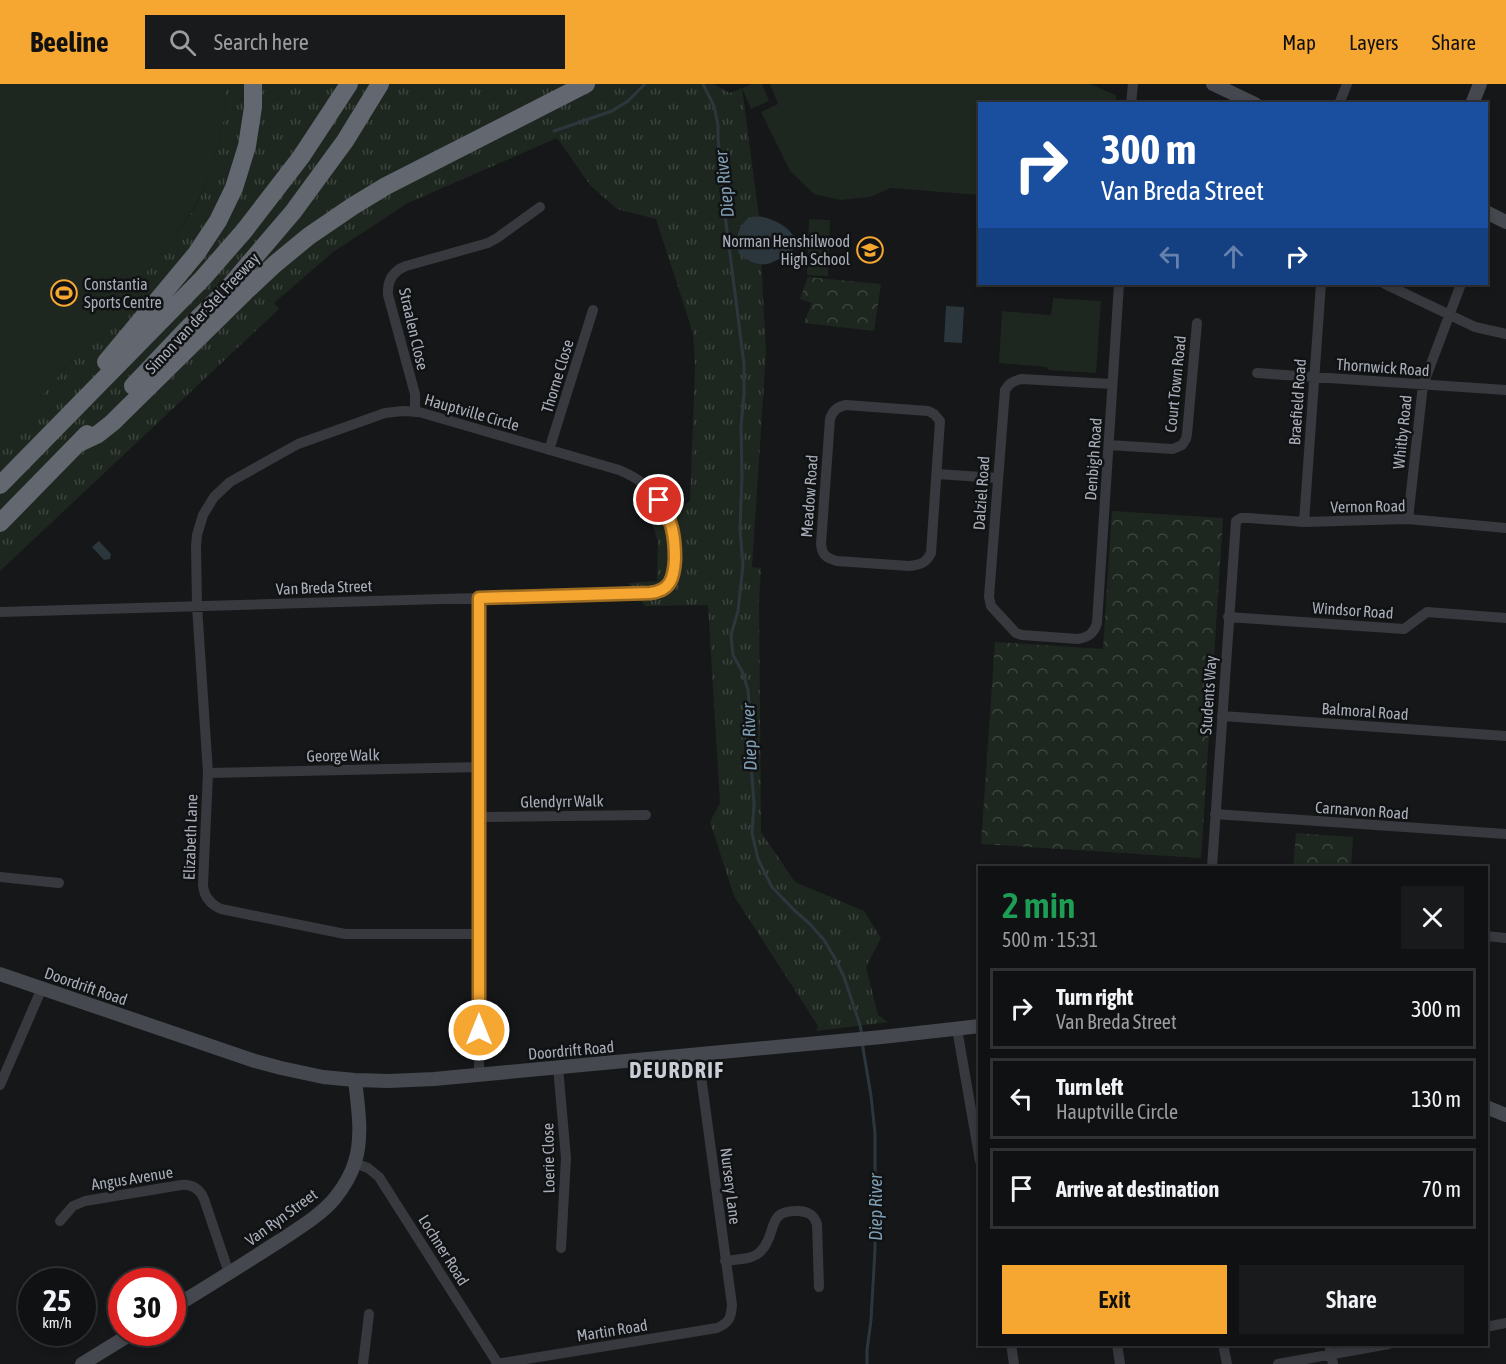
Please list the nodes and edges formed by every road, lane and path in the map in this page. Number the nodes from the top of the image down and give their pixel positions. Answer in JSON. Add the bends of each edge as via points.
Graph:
{"nodes":[{"id":1,"x":253,"y":84,"type":"edge"},
{"id":2,"x":349,"y":84,"type":"edge"},
{"id":3,"x":380,"y":84,"type":"edge"},
{"id":4,"x":586,"y":84,"type":"edge"},
{"id":5,"x":1133,"y":84,"type":"edge"},
{"id":6,"x":1213,"y":84,"type":"edge"},
{"id":7,"x":1347,"y":84,"type":"edge"},
{"id":8,"x":1480,"y":84,"type":"edge"},
{"id":9,"x":1231,"y":88,"type":"edge"},
{"id":10,"x":1131,"y":102,"type":"edge"},
{"id":11,"x":1252,"y":102,"type":"edge"},
{"id":12,"x":1340,"y":102,"type":"edge"},
{"id":13,"x":1473,"y":102,"type":"edge"},
{"id":14,"x":540,"y":207,"type":"dead end"},
{"id":15,"x":1488,"y":213,"type":"edge"},
{"id":16,"x":1506,"y":222,"type":"edge"},
{"id":17,"x":1119,"y":285,"type":"edge"},
{"id":18,"x":1321,"y":285,"type":"edge"},
{"id":19,"x":1387,"y":285,"type":"edge"},
{"id":20,"x":1461,"y":285,"type":"edge"},
{"id":21,"x":593,"y":310,"type":"dead end"},
{"id":22,"x":1449,"y":315,"type":"junction"},
{"id":23,"x":1197,"y":323,"type":"dead end"},
{"id":24,"x":1506,"y":334,"type":"edge"},
{"id":25,"x":1257,"y":373,"type":"dead end"},
{"id":26,"x":1314,"y":378,"type":"junction"},
{"id":27,"x":1112,"y":384,"type":"junction"},
{"id":28,"x":1423,"y":385,"type":"junction"},
{"id":29,"x":1506,"y":390,"type":"edge"},
{"id":30,"x":415,"y":412,"type":"junction"},
{"id":31,"x":79,"y":442,"type":"junction"},
{"id":32,"x":1109,"y":445,"type":"junction"},
{"id":33,"x":549,"y":450,"type":"junction"},
{"id":34,"x":30,"y":453,"type":"junction"},
{"id":35,"x":937,"y":474,"type":"junction"},
{"id":36,"x":998,"y":478,"type":"junction"},
{"id":37,"x":0,"y":485,"type":"edge"},
{"id":38,"x":1408,"y":519,"type":"junction"},
{"id":39,"x":1304,"y":522,"type":"junction"},
{"id":40,"x":0,"y":523,"type":"edge"},
{"id":41,"x":1234,"y":524,"type":"joint"},
{"id":42,"x":1506,"y":528,"type":"edge"},
{"id":43,"x":650,"y":593,"type":"joint"},
{"id":44,"x":479,"y":598,"type":"junction"},
{"id":45,"x":197,"y":606,"type":"junction"},
{"id":46,"x":0,"y":612,"type":"edge"},
{"id":47,"x":1000,"y":616,"type":"joint"},
{"id":48,"x":1228,"y":617,"type":"junction"},
{"id":49,"x":1506,"y":618,"type":"edge"},
{"id":50,"x":1222,"y":716,"type":"junction"},
{"id":51,"x":1506,"y":736,"type":"edge"},
{"id":52,"x":480,"y":767,"type":"junction"},
{"id":53,"x":208,"y":773,"type":"junction"},
{"id":54,"x":1215,"y":814,"type":"junction"},
{"id":55,"x":646,"y":815,"type":"dead end"},
{"id":56,"x":480,"y":817,"type":"junction"},
{"id":57,"x":1506,"y":834,"type":"edge"},
{"id":58,"x":1212,"y":866,"type":"edge"},
{"id":59,"x":0,"y":877,"type":"edge"},
{"id":60,"x":59,"y":883,"type":"dead end"},
{"id":61,"x":479,"y":934,"type":"junction"},
{"id":62,"x":1488,"y":936,"type":"edge"},
{"id":63,"x":1506,"y":938,"type":"edge"},
{"id":64,"x":0,"y":974,"type":"edge"},
{"id":65,"x":42,"y":988,"type":"junction"},
{"id":66,"x":978,"y":1026,"type":"edge"},
{"id":67,"x":957,"y":1029,"type":"junction"},
{"id":68,"x":698,"y":1054,"type":"junction"},
{"id":69,"x":558,"y":1067,"type":"junction"},
{"id":70,"x":479,"y":1075,"type":"junction"},
{"id":71,"x":355,"y":1080,"type":"junction"},
{"id":72,"x":0,"y":1085,"type":"edge"},
{"id":73,"x":1488,"y":1108,"type":"edge"},
{"id":74,"x":1506,"y":1114,"type":"edge"},
{"id":75,"x":978,"y":1150,"type":"edge"},
{"id":76,"x":354,"y":1163,"type":"junction"},
{"id":77,"x":60,"y":1221,"type":"dead end"},
{"id":78,"x":561,"y":1248,"type":"dead end"},
{"id":79,"x":725,"y":1261,"type":"junction"},
{"id":80,"x":229,"y":1274,"type":"junction"},
{"id":81,"x":819,"y":1287,"type":"dead end"},
{"id":82,"x":186,"y":1300,"type":"edge"},
{"id":83,"x":369,"y":1314,"type":"dead end"},
{"id":84,"x":729,"y":1321,"type":"joint"},
{"id":85,"x":1506,"y":1323,"type":"edge"},
{"id":86,"x":1488,"y":1327,"type":"edge"},
{"id":87,"x":116,"y":1346,"type":"edge"},
{"id":88,"x":1011,"y":1346,"type":"edge"},
{"id":89,"x":1117,"y":1346,"type":"edge"},
{"id":90,"x":1223,"y":1346,"type":"edge"},
{"id":91,"x":1377,"y":1346,"type":"edge"},
{"id":92,"x":1331,"y":1354,"type":"edge"},
{"id":93,"x":99,"y":1360,"type":"edge"},
{"id":94,"x":82,"y":1364,"type":"edge"},
{"id":95,"x":363,"y":1364,"type":"edge"},
{"id":96,"x":497,"y":1364,"type":"edge"},
{"id":97,"x":1014,"y":1364,"type":"edge"},
{"id":98,"x":1120,"y":1364,"type":"edge"},
{"id":99,"x":1227,"y":1364,"type":"edge"},
{"id":100,"x":1278,"y":1364,"type":"edge"}],
"edges":[{"from":1,"to":34,"type":"highway","via":[[248,146],[218,221],[196,254]]},
{"from":2,"to":34,"type":"highway","name":"Simon van der Stel Freeway","via":[[301,157],[244,231],[203,278]]},
{"from":3,"to":31,"type":"highway","name":"Simon van der Stel Freeway","via":[[332,158],[267,243],[223,294]]},
{"from":4,"to":31,"type":"highway","via":[[386,186],[309,236],[253,285],[112,423]]},
{"from":5,"to":10,"type":"street"},
{"from":6,"to":9,"type":"street"},
{"from":7,"to":12,"type":"street"},
{"from":8,"to":13,"type":"street"},
{"from":9,"to":11,"type":"street"},
{"from":14,"to":30,"type":"street","name":"Straalen Close","via":[[488,243],[406,266],[391,277],[388,295],[415,394]]},
{"from":15,"to":16,"type":"street"},
{"from":17,"to":27,"type":"street","name":"Denbigh Road"},
{"from":18,"to":26,"type":"street","name":"Braefield Road"},
{"from":19,"to":22,"type":"street"},
{"from":20,"to":22,"type":"street","name":"Whitby Road"},
{"from":21,"to":33,"type":"street","name":"Thorne Close"},
{"from":22,"to":24,"type":"street","via":[[1475,327]]},
{"from":22,"to":28,"type":"street","name":"Whitby Road"},
{"from":23,"to":32,"type":"street","name":"Court Town Road","via":[[1184,443],[1173,449]]},
{"from":25,"to":26,"type":"street","name":"Thornwick Road"},
{"from":26,"to":28,"type":"street","name":"Thornwick Road"},
{"from":26,"to":39,"type":"street","name":"Braefield Road"},
{"from":27,"to":32,"type":"street","name":"Denbigh Road"},
{"from":27,"to":36,"type":"street","name":"Dalziel Road","via":[[1021,378],[1008,385]]},
{"from":28,"to":29,"type":"street","name":"Thornwick Road"},
{"from":28,"to":38,"type":"street","name":"Whitby Road"},
{"from":30,"to":33,"type":"street","name":"Hauptville Circle"},
{"from":30,"to":45,"type":"street","name":"Hauptville Circle","via":[[385,413],[298,444],[221,489],[208,506],[197,535]]},
{"from":31,"to":40,"type":"highway","name":"Simon van der Stel Freeway"},
{"from":32,"to":47,"type":"street","name":"Denbigh Road","via":[[1095,629],[1078,639],[1022,635]]},
{"from":33,"to":43,"type":"street","name":"Hauptville Circle","via":[[629,474],[659,500],[674,533],[674,569],[667,586]]},
{"from":34,"to":37,"type":"highway","name":"Simon van der Stel Freeway"},
{"from":35,"to":35,"type":"street","name":"Meadow Road","via":[[932,553],[923,563],[878,564],[837,561],[825,556],[821,544],[830,419],[839,407],[934,414],[941,427]]},
{"from":35,"to":36,"type":"street"},
{"from":36,"to":47,"type":"street","name":"Dalziel Road","via":[[989,597]]},
{"from":38,"to":39,"type":"street","name":"Vernon Road"},
{"from":38,"to":42,"type":"street","name":"Vernon Road"},
{"from":39,"to":41,"type":"street","name":"Vernon Road","via":[[1241,518]]},
{"from":41,"to":48,"type":"street","name":"Students Way"},
{"from":43,"to":44,"type":"street","name":"Van Breda Street"},
{"from":44,"to":45,"type":"street","name":"Van Breda Street"},
{"from":44,"to":52,"type":"street"},
{"from":45,"to":46,"type":"street","name":"Van Breda Street"},
{"from":45,"to":53,"type":"street","name":"Elizabeth Lane"},
{"from":48,"to":49,"type":"street","name":"Windsor Road","via":[[1404,628],[1427,612]]},
{"from":48,"to":50,"type":"street","name":"Students Way"},
{"from":50,"to":51,"type":"street","name":"Balmoral Road"},
{"from":50,"to":54,"type":"street","name":"Students Way"},
{"from":52,"to":53,"type":"street","name":"George Walk"},
{"from":52,"to":56,"type":"street"},
{"from":53,"to":61,"type":"street","name":"Elizabeth Lane","via":[[203,885],[207,899],[216,907],[345,934]]},
{"from":54,"to":57,"type":"street","name":"Carnarvon Road"},
{"from":54,"to":58,"type":"street","name":"Students Way"},
{"from":55,"to":56,"type":"street","name":"Glendyrr Walk"},
{"from":56,"to":61,"type":"street"},
{"from":59,"to":60,"type":"street"},
{"from":61,"to":70,"type":"street"},
{"from":62,"to":63,"type":"street"},
{"from":64,"to":65,"type":"street","name":"Doordrift Road"},
{"from":65,"to":71,"type":"street","name":"Doordrift Road","via":[[255,1060],[302,1073]]},
{"from":65,"to":72,"type":"street"},
{"from":66,"to":67,"type":"street","name":"Doordrift Road"},
{"from":67,"to":68,"type":"street","name":"Doordrift Road"},
{"from":67,"to":75,"type":"street"},
{"from":68,"to":69,"type":"street","name":"Doordrift Road"},
{"from":68,"to":79,"type":"street","name":"Nursery Lane"},
{"from":69,"to":70,"type":"street","name":"Doordrift Road"},
{"from":69,"to":78,"type":"street","name":"Loerie Close","via":[[566,1158]]},
{"from":70,"to":71,"type":"street","name":"Doordrift Road","via":[[411,1081]]},
{"from":71,"to":76,"type":"street","name":"Van Ryn Street","via":[[359,1134]]},
{"from":73,"to":74,"type":"street"},
{"from":76,"to":80,"type":"street","name":"Van Ryn Street","via":[[334,1199],[319,1213]]},
{"from":76,"to":96,"type":"street","name":"Lochner Road","via":[[379,1177]]},
{"from":77,"to":80,"type":"street","name":"Angus Avenue","via":[[73,1206],[85,1201],[192,1186],[204,1199]]},
{"from":79,"to":81,"type":"street","via":[[761,1251],[778,1216],[788,1211],[806,1212],[817,1224]]},
{"from":79,"to":84,"type":"street","name":"Nursery Lane","via":[[732,1305]]},
{"from":80,"to":82,"type":"street","name":"Van Ryn Street"},
{"from":83,"to":95,"type":"street"},
{"from":84,"to":96,"type":"street","name":"Martin Road","via":[[717,1329]]},
{"from":85,"to":86,"type":"street"},
{"from":87,"to":93,"type":"street"},
{"from":88,"to":97,"type":"street"},
{"from":89,"to":98,"type":"street"},
{"from":90,"to":99,"type":"street"},
{"from":91,"to":92,"type":"street"},
{"from":92,"to":100,"type":"street"},
{"from":93,"to":94,"type":"street"}]}
